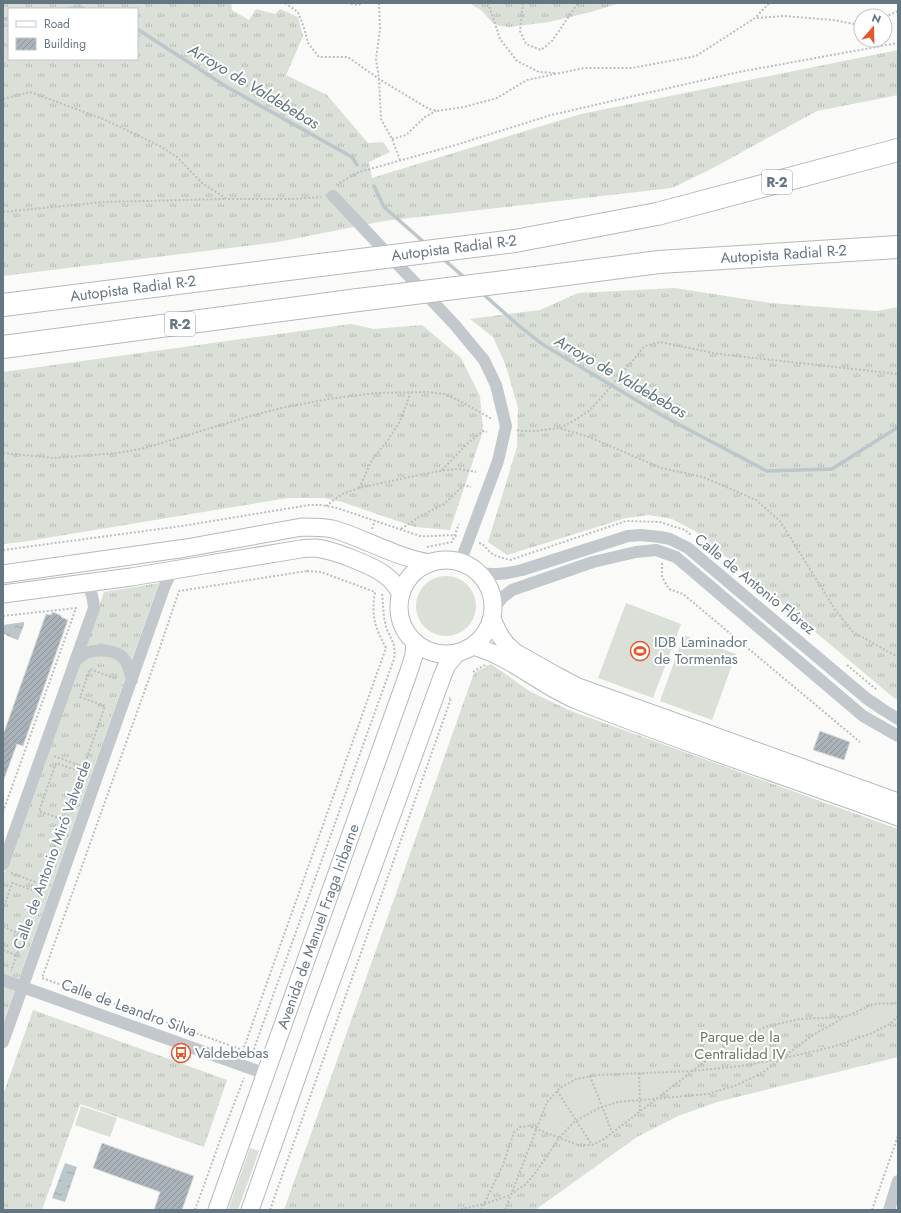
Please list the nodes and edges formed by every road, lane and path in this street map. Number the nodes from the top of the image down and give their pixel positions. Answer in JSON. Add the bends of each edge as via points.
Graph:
{"nodes":[{"id":1,"x":285,"y":3,"type":"edge"},
{"id":2,"x":347,"y":3,"type":"edge"},
{"id":3,"x":362,"y":3,"type":"edge"},
{"id":4,"x":379,"y":3,"type":"edge"},
{"id":5,"x":488,"y":3,"type":"edge"},
{"id":6,"x":523,"y":3,"type":"edge"},
{"id":7,"x":578,"y":3,"type":"edge"},
{"id":8,"x":769,"y":3,"type":"edge"},
{"id":9,"x":756,"y":18,"type":"junction"},
{"id":10,"x":853,"y":24,"type":"edge"},
{"id":11,"x":898,"y":43,"type":"edge"},
{"id":12,"x":559,"y":73,"type":"junction"},
{"id":13,"x":379,"y":79,"type":"junction"},
{"id":14,"x":3,"y":99,"type":"edge"},
{"id":15,"x":437,"y":111,"type":"junction"},
{"id":16,"x":392,"y":139,"type":"junction"},
{"id":17,"x":898,"y":150,"type":"edge"},
{"id":18,"x":400,"y":160,"type":"junction"},
{"id":19,"x":333,"y":196,"type":"junction"},
{"id":20,"x":227,"y":199,"type":"junction"},
{"id":21,"x":3,"y":212,"type":"edge"},
{"id":22,"x":898,"y":247,"type":"edge"},
{"id":23,"x":3,"y":305,"type":"edge"},
{"id":24,"x":3,"y":347,"type":"edge"},
{"id":25,"x":898,"y":374,"type":"edge"},
{"id":26,"x":410,"y":392,"type":"junction"},
{"id":27,"x":506,"y":426,"type":"junction"},
{"id":28,"x":559,"y":428,"type":"junction"},
{"id":29,"x":487,"y":432,"type":"dead end"},
{"id":30,"x":3,"y":453,"type":"edge"},
{"id":31,"x":441,"y":471,"type":"junction"},
{"id":32,"x":476,"y":472,"type":"dead end"},
{"id":33,"x":471,"y":486,"type":"dead end"},
{"id":34,"x":359,"y":488,"type":"junction"},
{"id":35,"x":326,"y":506,"type":"dead end"},
{"id":36,"x":375,"y":520,"type":"dead end"},
{"id":37,"x":459,"y":524,"type":"dead end"},
{"id":38,"x":401,"y":529,"type":"dead end"},
{"id":39,"x":371,"y":532,"type":"dead end"},
{"id":40,"x":421,"y":547,"type":"dead end"},
{"id":41,"x":666,"y":562,"type":"dead end"},
{"id":42,"x":430,"y":563,"type":"junction"},
{"id":43,"x":460,"y":563,"type":"junction"},
{"id":44,"x":172,"y":571,"type":"junction"},
{"id":45,"x":478,"y":573,"type":"junction"},
{"id":46,"x":3,"y":574,"type":"edge"},
{"id":47,"x":85,"y":583,"type":"junction"},
{"id":48,"x":380,"y":587,"type":"dead end"},
{"id":49,"x":3,"y":594,"type":"edge"},
{"id":50,"x":401,"y":594,"type":"junction"},
{"id":51,"x":492,"y":614,"type":"junction"},
{"id":52,"x":3,"y":616,"type":"edge"},
{"id":53,"x":414,"y":642,"type":"junction"},
{"id":54,"x":473,"y":646,"type":"junction"},
{"id":55,"x":386,"y":648,"type":"joint"},
{"id":56,"x":457,"y":653,"type":"junction"},
{"id":57,"x":123,"y":658,"type":"junction"},
{"id":58,"x":898,"y":658,"type":"edge"},
{"id":59,"x":76,"y":660,"type":"junction"},
{"id":60,"x":132,"y":680,"type":"junction"},
{"id":61,"x":451,"y":698,"type":"dead end"},
{"id":62,"x":898,"y":719,"type":"edge"},
{"id":63,"x":898,"y":736,"type":"edge"},
{"id":64,"x":860,"y":742,"type":"dead end"},
{"id":65,"x":48,"y":754,"type":"dead end"},
{"id":66,"x":84,"y":766,"type":"junction"},
{"id":67,"x":89,"y":768,"type":"dead end"},
{"id":68,"x":898,"y":802,"type":"edge"},
{"id":69,"x":3,"y":812,"type":"edge"},
{"id":70,"x":898,"y":818,"type":"edge"},
{"id":71,"x":5,"y":868,"type":"edge"},
{"id":72,"x":41,"y":884,"type":"junction"},
{"id":73,"x":47,"y":886,"type":"dead end"},
{"id":74,"x":3,"y":910,"type":"edge"},
{"id":75,"x":3,"y":927,"type":"edge"},
{"id":76,"x":3,"y":950,"type":"edge"},
{"id":77,"x":17,"y":955,"type":"junction"},
{"id":78,"x":27,"y":958,"type":"dead end"},
{"id":79,"x":5,"y":980,"type":"edge"},
{"id":80,"x":23,"y":987,"type":"junction"},
{"id":81,"x":898,"y":1003,"type":"edge"},
{"id":82,"x":898,"y":1016,"type":"edge"},
{"id":83,"x":845,"y":1017,"type":"junction"},
{"id":84,"x":3,"y":1042,"type":"edge"},
{"id":85,"x":252,"y":1054,"type":"dead end"},
{"id":86,"x":780,"y":1059,"type":"junction"},
{"id":87,"x":692,"y":1071,"type":"junction"},
{"id":88,"x":639,"y":1073,"type":"junction"},
{"id":89,"x":266,"y":1074,"type":"junction"},
{"id":90,"x":590,"y":1076,"type":"junction"},
{"id":91,"x":243,"y":1080,"type":"dead end"},
{"id":92,"x":557,"y":1091,"type":"junction"},
{"id":93,"x":656,"y":1099,"type":"junction"},
{"id":94,"x":640,"y":1101,"type":"junction"},
{"id":95,"x":602,"y":1106,"type":"junction"},
{"id":96,"x":640,"y":1111,"type":"junction"},
{"id":97,"x":576,"y":1121,"type":"junction"},
{"id":98,"x":536,"y":1128,"type":"junction"},
{"id":99,"x":612,"y":1132,"type":"junction"},
{"id":100,"x":898,"y":1136,"type":"edge"},
{"id":101,"x":559,"y":1138,"type":"junction"},
{"id":102,"x":592,"y":1145,"type":"junction"},
{"id":103,"x":898,"y":1181,"type":"edge"},
{"id":104,"x":510,"y":1195,"type":"junction"},
{"id":105,"x":484,"y":1204,"type":"junction"},
{"id":106,"x":195,"y":1210,"type":"edge"},
{"id":107,"x":217,"y":1210,"type":"edge"},
{"id":108,"x":250,"y":1210,"type":"edge"},
{"id":109,"x":270,"y":1210,"type":"edge"},
{"id":110,"x":457,"y":1210,"type":"edge"},
{"id":111,"x":481,"y":1210,"type":"edge"},
{"id":112,"x":505,"y":1210,"type":"edge"},
{"id":113,"x":872,"y":1210,"type":"edge"},
{"id":114,"x":889,"y":1210,"type":"edge"}],
"edges":[{"from":1,"to":13,"type":"path","via":[[298,12],[308,43],[319,56],[348,57]]},
{"from":2,"to":3,"type":"path","via":[[358,6]]},
{"from":4,"to":13,"type":"path","via":[[380,29],[376,59]]},
{"from":5,"to":12,"type":"path","via":[[500,39],[517,61],[539,72]]},
{"from":6,"to":7,"type":"path","via":[[520,31],[526,44],[541,50],[552,41]]},
{"from":8,"to":9,"type":"path"},
{"from":9,"to":10,"type":"path","via":[[784,16]]},
{"from":9,"to":12,"type":"path","via":[[696,56],[632,68],[584,68]]},
{"from":11,"to":18,"type":"path","via":[[739,72],[551,115]]},
{"from":12,"to":15,"type":"path","via":[[527,80],[497,98]]},
{"from":13,"to":15,"type":"path","via":[[429,109]]},
{"from":13,"to":16,"type":"path","via":[[380,119]]},
{"from":14,"to":20,"type":"path","via":[[30,92],[103,119],[160,146],[177,157],[202,183]]},
{"from":15,"to":16,"type":"path","via":[[425,117],[406,134]]},
{"from":16,"to":18,"type":"path"},
{"from":17,"to":23,"type":"highway","name":"Autopista Radial R-2","number":"R-2","bridge":true,"via":[[657,214],[515,241]]},
{"from":18,"to":19,"type":"path","via":[[359,172],[335,186]]},
{"from":19,"to":20,"type":"path"},
{"from":19,"to":27,"type":"street","via":[[454,324],[484,360],[496,385]]},
{"from":20,"to":21,"type":"path","via":[[103,202]]},
{"from":22,"to":24,"type":"highway","name":"Autopista Radial R-2","number":"R-2","bridge":true,"via":[[659,262]]},
{"from":25,"to":28,"type":"path","via":[[718,354],[660,342],[645,346],[590,410]]},
{"from":26,"to":27,"type":"path","via":[[444,394]]},
{"from":26,"to":30,"type":"path","via":[[335,398],[281,408],[145,448],[118,453],[54,458]]},
{"from":26,"to":34,"type":"path","via":[[399,423],[372,460]]},
{"from":27,"to":28,"type":"path","via":[[520,432]]},
{"from":27,"to":43,"type":"street","via":[[498,461]]},
{"from":28,"to":58,"type":"path","via":[[589,437],[661,468],[702,477],[756,500],[780,521],[836,611],[853,632]]},
{"from":29,"to":31,"type":"path","via":[[483,431],[468,443]]},
{"from":31,"to":32,"type":"path","via":[[460,469]]},
{"from":31,"to":34,"type":"path"},
{"from":33,"to":38,"type":"path","via":[[464,485],[444,504]]},
{"from":34,"to":35,"type":"path","via":[[342,494]]},
{"from":36,"to":39,"type":"path"},
{"from":37,"to":40,"type":"path","via":[[452,542]]},
{"from":41,"to":64,"type":"path","via":[[662,560],[662,577],[669,589],[683,594]]},
{"from":42,"to":43,"type":"street"},
{"from":42,"to":46,"type":"street","via":[[408,559],[332,529],[302,527],[186,548]]},
{"from":42,"to":50,"type":"street","via":[[414,573]]},
{"from":43,"to":45,"type":"street"},
{"from":44,"to":47,"type":"street"},
{"from":44,"to":50,"type":"street","via":[[316,548],[340,554],[377,570],[391,580]]},
{"from":44,"to":60,"type":"street","name":"Calle de Antonio Miró Valverde"},
{"from":45,"to":51,"type":"street","via":[[492,596]]},
{"from":45,"to":62,"type":"street","name":"Calle de Antonio Flórez","via":[[506,574],[628,536],[670,539],[688,548],[866,698]]},
{"from":47,"to":49,"type":"street"},
{"from":47,"to":59,"type":"street","via":[[92,593],[94,608]]},
{"from":48,"to":85,"type":"path","via":[[385,625],[395,646],[394,659]]},
{"from":50,"to":53,"type":"street","via":[[401,620]]},
{"from":51,"to":54,"type":"street","via":[[486,632]]},
{"from":51,"to":63,"type":"street","name":"Calle de Antonio Flórez","via":[[503,597],[512,590],[593,562],[656,550],[676,557],[863,716]]},
{"from":51,"to":68,"type":"street","via":[[506,644],[516,653],[578,686]]},
{"from":52,"to":69,"type":"path","via":[[76,608]]},
{"from":53,"to":56,"type":"street","via":[[427,650],[442,654]]},
{"from":53,"to":89,"type":"street","name":"Avenida de Manuel Fraga Iribarne","via":[[414,655],[407,677]]},
{"from":54,"to":56,"type":"street"},
{"from":54,"to":70,"type":"street","via":[[497,654],[549,687],[573,698]]},
{"from":55,"to":55,"type":"path","via":[[374,617],[376,592],[321,572],[307,571],[179,590],[42,978],[243,1050]]},
{"from":56,"to":108,"type":"street","name":"Avenida de Manuel Fraga Iribarne","via":[[447,665],[442,677]]},
{"from":57,"to":59,"type":"street","via":[[103,650],[88,652]]},
{"from":57,"to":60,"type":"street"},
{"from":57,"to":66,"type":"path","via":[[116,678],[90,669],[80,697],[106,706]]},
{"from":59,"to":71,"type":"street"},
{"from":60,"to":80,"type":"street","name":"Calle de Antonio Miró Valverde"},
{"from":61,"to":109,"type":"path"},
{"from":65,"to":66,"type":"path"},
{"from":66,"to":67,"type":"path"},
{"from":66,"to":72,"type":"path","via":[[82,772],[56,763],[38,811],[64,820]]},
{"from":71,"to":72,"type":"path"},
{"from":72,"to":73,"type":"path"},
{"from":72,"to":74,"type":"path","via":[[38,892],[12,884]]},
{"from":75,"to":77,"type":"path","via":[[24,935]]},
{"from":76,"to":77,"type":"path"},
{"from":77,"to":78,"type":"path"},
{"from":77,"to":79,"type":"path"},
{"from":79,"to":80,"type":"street","name":"Calle de Leandro Silva"},
{"from":80,"to":84,"type":"street","name":"Calle de Antonio Miró Valverde"},
{"from":80,"to":89,"type":"street","name":"Calle de Leandro Silva"},
{"from":81,"to":83,"type":"path","via":[[873,1004]]},
{"from":82,"to":86,"type":"path","via":[[890,1024],[870,1034],[832,1047]]},
{"from":83,"to":86,"type":"path"},
{"from":83,"to":87,"type":"path","via":[[799,1019],[765,1027],[728,1044]]},
{"from":86,"to":87,"type":"path"},
{"from":86,"to":93,"type":"path","via":[[762,1073],[737,1085],[708,1094]]},
{"from":87,"to":88,"type":"path"},
{"from":87,"to":93,"type":"path"},
{"from":88,"to":90,"type":"path"},
{"from":88,"to":94,"type":"path"},
{"from":89,"to":107,"type":"street","name":"Avenida de Manuel Fraga Iribarne"},
{"from":90,"to":92,"type":"path","via":[[576,1079]]},
{"from":90,"to":95,"type":"path"},
{"from":91,"to":106,"type":"path"},
{"from":92,"to":97,"type":"path"},
{"from":92,"to":98,"type":"path","via":[[547,1102]]},
{"from":93,"to":94,"type":"path"},
{"from":93,"to":96,"type":"path"},
{"from":94,"to":95,"type":"path"},
{"from":94,"to":96,"type":"path"},
{"from":95,"to":97,"type":"path"},
{"from":95,"to":99,"type":"path"},
{"from":96,"to":99,"type":"path"},
{"from":97,"to":101,"type":"path"},
{"from":97,"to":102,"type":"path"},
{"from":98,"to":101,"type":"path"},
{"from":98,"to":104,"type":"path"},
{"from":98,"to":105,"type":"path","via":[[520,1127],[514,1132],[503,1165]]},
{"from":99,"to":102,"type":"path"},
{"from":100,"to":113,"type":"path"},
{"from":101,"to":102,"type":"path","via":[[578,1145]]},
{"from":101,"to":104,"type":"path","via":[[526,1184]]},
{"from":103,"to":114,"type":"street"},
{"from":104,"to":105,"type":"path"},
{"from":104,"to":112,"type":"path"},
{"from":105,"to":110,"type":"path"},
{"from":105,"to":111,"type":"path"}]}
